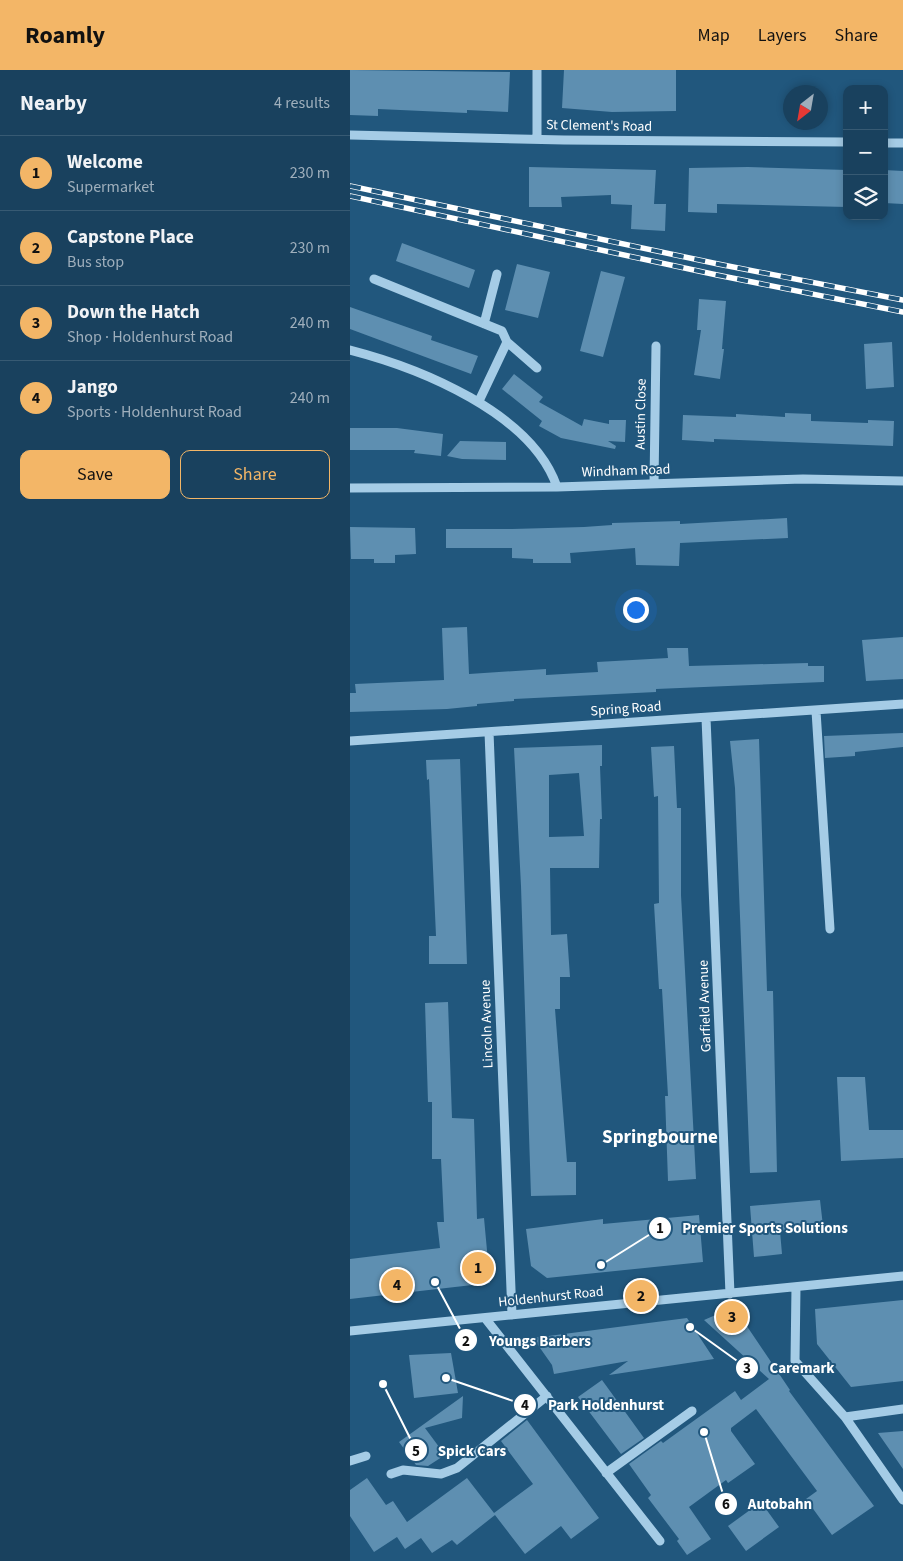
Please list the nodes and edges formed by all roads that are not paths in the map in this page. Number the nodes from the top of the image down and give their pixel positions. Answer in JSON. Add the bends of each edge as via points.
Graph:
{"nodes":[{"id":1,"x":538,"y":70,"type":"edge"},
{"id":2,"x":350,"y":135,"type":"edge"},
{"id":3,"x":537,"y":139,"type":"junction"},
{"id":4,"x":843,"y":142,"type":"edge"},
{"id":5,"x":888,"y":143,"type":"edge"},
{"id":6,"x":903,"y":143,"type":"edge"},
{"id":7,"x":497,"y":274,"type":"dead end"},
{"id":8,"x":374,"y":280,"type":"dead end"},
{"id":9,"x":484,"y":324,"type":"junction"},
{"id":10,"x":507,"y":342,"type":"junction"},
{"id":11,"x":656,"y":346,"type":"dead end"},
{"id":12,"x":350,"y":350,"type":"edge"},
{"id":13,"x":537,"y":368,"type":"dead end"},
{"id":14,"x":479,"y":401,"type":"junction"},
{"id":15,"x":903,"y":481,"type":"edge"},
{"id":16,"x":654,"y":483,"type":"junction"},
{"id":17,"x":557,"y":487,"type":"junction"},
{"id":18,"x":350,"y":488,"type":"edge"},
{"id":19,"x":903,"y":704,"type":"edge"},
{"id":20,"x":816,"y":711,"type":"junction"},
{"id":21,"x":706,"y":718,"type":"junction"},
{"id":22,"x":489,"y":732,"type":"junction"},
{"id":23,"x":350,"y":741,"type":"edge"},
{"id":24,"x":830,"y":929,"type":"dead end"},
{"id":25,"x":903,"y":1276,"type":"edge"},
{"id":26,"x":796,"y":1287,"type":"junction"},
{"id":27,"x":730,"y":1294,"type":"junction"},
{"id":28,"x":512,"y":1315,"type":"junction"},
{"id":29,"x":485,"y":1318,"type":"junction"},
{"id":30,"x":350,"y":1331,"type":"edge"},
{"id":31,"x":546,"y":1396,"type":"junction"},
{"id":32,"x":903,"y":1409,"type":"edge"},
{"id":33,"x":692,"y":1411,"type":"dead end"},
{"id":34,"x":845,"y":1417,"type":"junction"},
{"id":35,"x":366,"y":1456,"type":"dead end"},
{"id":36,"x":350,"y":1460,"type":"edge"},
{"id":37,"x":606,"y":1473,"type":"junction"},
{"id":38,"x":391,"y":1474,"type":"dead end"},
{"id":39,"x":903,"y":1500,"type":"edge"},
{"id":40,"x":660,"y":1542,"type":"dead end"}],
"edges":[{"from":1,"to":3,"type":"street"},
{"from":2,"to":3,"type":"street","name":"St Clement's Road"},
{"from":3,"to":4,"type":"street","name":"St Clement's Road"},
{"from":5,"to":6,"type":"street"},
{"from":7,"to":9,"type":"street"},
{"from":8,"to":9,"type":"street"},
{"from":9,"to":10,"type":"street","via":[[502,331]]},
{"from":10,"to":13,"type":"street"},
{"from":10,"to":14,"type":"street"},
{"from":11,"to":16,"type":"street","name":"Austin Close"},
{"from":12,"to":14,"type":"street","via":[[430,377]]},
{"from":14,"to":17,"type":"street","via":[[523,436],[551,470]]},
{"from":15,"to":16,"type":"street","name":"Windham Road"},
{"from":16,"to":17,"type":"street","name":"Windham Road"},
{"from":17,"to":18,"type":"street","name":"Windham Road"},
{"from":19,"to":20,"type":"street","name":"Spring Road","via":[[843,706]]},
{"from":20,"to":21,"type":"street","name":"Spring Road"},
{"from":20,"to":24,"type":"street"},
{"from":21,"to":22,"type":"street","name":"Spring Road"},
{"from":21,"to":27,"type":"street","name":"Garfield Avenue"},
{"from":22,"to":23,"type":"street","name":"Spring Road"},
{"from":22,"to":28,"type":"street","name":"Lincoln Avenue"},
{"from":25,"to":26,"type":"street","name":"Holdenhurst Road"},
{"from":26,"to":27,"type":"street","name":"Holdenhurst Road"},
{"from":26,"to":34,"type":"street","via":[[795,1361]]},
{"from":27,"to":28,"type":"street","name":"Holdenhurst Road"},
{"from":28,"to":29,"type":"street","name":"Holdenhurst Road"},
{"from":29,"to":30,"type":"street","name":"Holdenhurst Road"},
{"from":29,"to":31,"type":"street"},
{"from":31,"to":37,"type":"street"},
{"from":31,"to":38,"type":"street","via":[[457,1468],[441,1474],[403,1470]]},
{"from":32,"to":34,"type":"street"},
{"from":33,"to":37,"type":"street"},
{"from":34,"to":39,"type":"street"},
{"from":35,"to":36,"type":"street"},
{"from":37,"to":40,"type":"street"}]}
